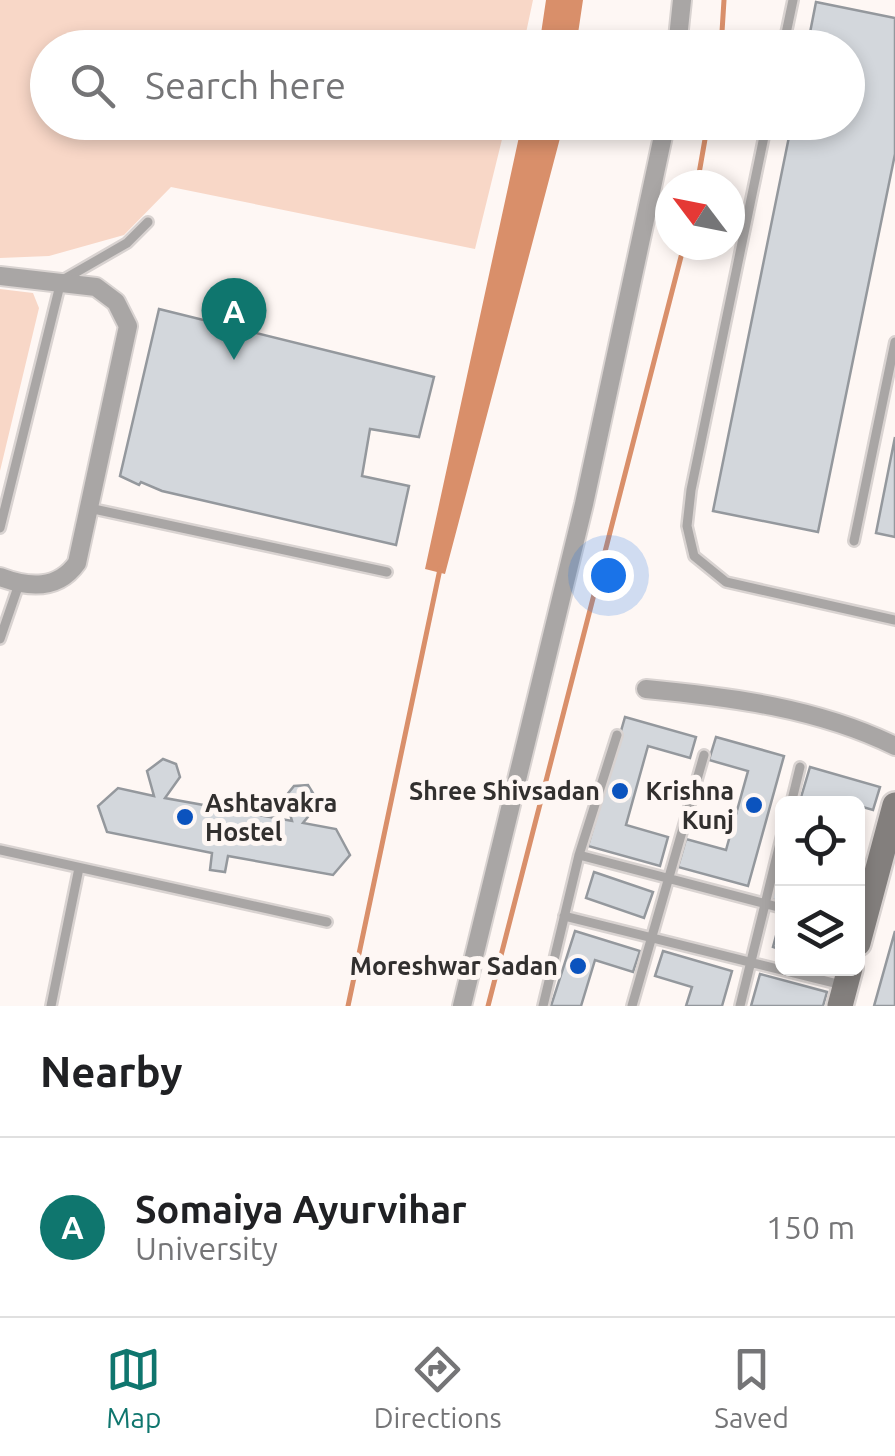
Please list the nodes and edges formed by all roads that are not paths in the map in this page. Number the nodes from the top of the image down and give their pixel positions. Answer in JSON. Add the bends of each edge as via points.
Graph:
{"nodes":[{"id":1,"x":682,"y":0,"type":"edge"},
{"id":2,"x":793,"y":0,"type":"edge"},
{"id":3,"x":678,"y":30,"type":"edge"},
{"id":4,"x":787,"y":30,"type":"edge"},
{"id":5,"x":662,"y":140,"type":"edge"},
{"id":6,"x":764,"y":140,"type":"edge"},
{"id":7,"x":148,"y":222,"type":"dead end"},
{"id":8,"x":0,"y":276,"type":"edge"},
{"id":9,"x":61,"y":281,"type":"junction"},
{"id":10,"x":895,"y":342,"type":"edge"},
{"id":11,"x":90,"y":508,"type":"junction"},
{"id":12,"x":0,"y":528,"type":"edge"},
{"id":13,"x":854,"y":541,"type":"dead end"},
{"id":14,"x":388,"y":572,"type":"dead end"},
{"id":15,"x":0,"y":577,"type":"edge"},
{"id":16,"x":19,"y":584,"type":"junction"},
{"id":17,"x":895,"y":620,"type":"edge"},
{"id":18,"x":0,"y":639,"type":"edge"},
{"id":19,"x":646,"y":689,"type":"dead end"},
{"id":20,"x":616,"y":735,"type":"dead end"},
{"id":21,"x":895,"y":746,"type":"edge"},
{"id":22,"x":704,"y":754,"type":"dead end"},
{"id":23,"x":800,"y":767,"type":"dead end"},
{"id":24,"x":793,"y":796,"type":"edge"},
{"id":25,"x":895,"y":806,"type":"edge"},
{"id":26,"x":0,"y":850,"type":"edge"},
{"id":27,"x":579,"y":855,"type":"junction"},
{"id":28,"x":775,"y":863,"type":"edge"},
{"id":29,"x":79,"y":868,"type":"junction"},
{"id":30,"x":672,"y":876,"type":"junction"},
{"id":31,"x":765,"y":902,"type":"junction"},
{"id":32,"x":775,"y":906,"type":"edge"},
{"id":33,"x":865,"y":911,"type":"edge"},
{"id":34,"x":564,"y":916,"type":"junction"},
{"id":35,"x":327,"y":922,"type":"dead end"},
{"id":36,"x":654,"y":940,"type":"junction"},
{"id":37,"x":754,"y":963,"type":"junction"},
{"id":38,"x":845,"y":987,"type":"edge"},
{"id":39,"x":52,"y":1006,"type":"edge"},
{"id":40,"x":462,"y":1006,"type":"edge"},
{"id":41,"x":542,"y":1006,"type":"edge"},
{"id":42,"x":632,"y":1006,"type":"edge"},
{"id":43,"x":740,"y":1006,"type":"edge"}],
"edges":[{"from":1,"to":3,"type":"street"},
{"from":2,"to":4,"type":"lane"},
{"from":5,"to":40,"type":"street","via":[[584,504]]},
{"from":6,"to":17,"type":"lane","via":[[691,490],[687,526],[694,556],[726,582]]},
{"from":7,"to":9,"type":"lane","via":[[127,243]]},
{"from":8,"to":9,"type":"street"},
{"from":9,"to":11,"type":"street","via":[[96,287],[116,302],[128,326]]},
{"from":9,"to":12,"type":"lane"},
{"from":10,"to":13,"type":"lane"},
{"from":11,"to":14,"type":"lane"},
{"from":11,"to":16,"type":"street","via":[[68,577]]},
{"from":15,"to":16,"type":"street"},
{"from":16,"to":18,"type":"lane"},
{"from":19,"to":21,"type":"street","via":[[734,698],[837,723]]},
{"from":20,"to":27,"type":"lane"},
{"from":22,"to":30,"type":"lane"},
{"from":23,"to":24,"type":"lane"},
{"from":25,"to":33,"type":"street"},
{"from":26,"to":29,"type":"lane"},
{"from":27,"to":30,"type":"lane"},
{"from":27,"to":34,"type":"lane"},
{"from":28,"to":31,"type":"lane"},
{"from":29,"to":35,"type":"lane"},
{"from":29,"to":39,"type":"lane"},
{"from":30,"to":31,"type":"lane"},
{"from":30,"to":36,"type":"lane"},
{"from":31,"to":32,"type":"lane"},
{"from":31,"to":37,"type":"lane"},
{"from":34,"to":36,"type":"lane"},
{"from":34,"to":41,"type":"lane"},
{"from":36,"to":37,"type":"lane"},
{"from":36,"to":42,"type":"lane"},
{"from":37,"to":38,"type":"lane"},
{"from":37,"to":43,"type":"lane"}]}
